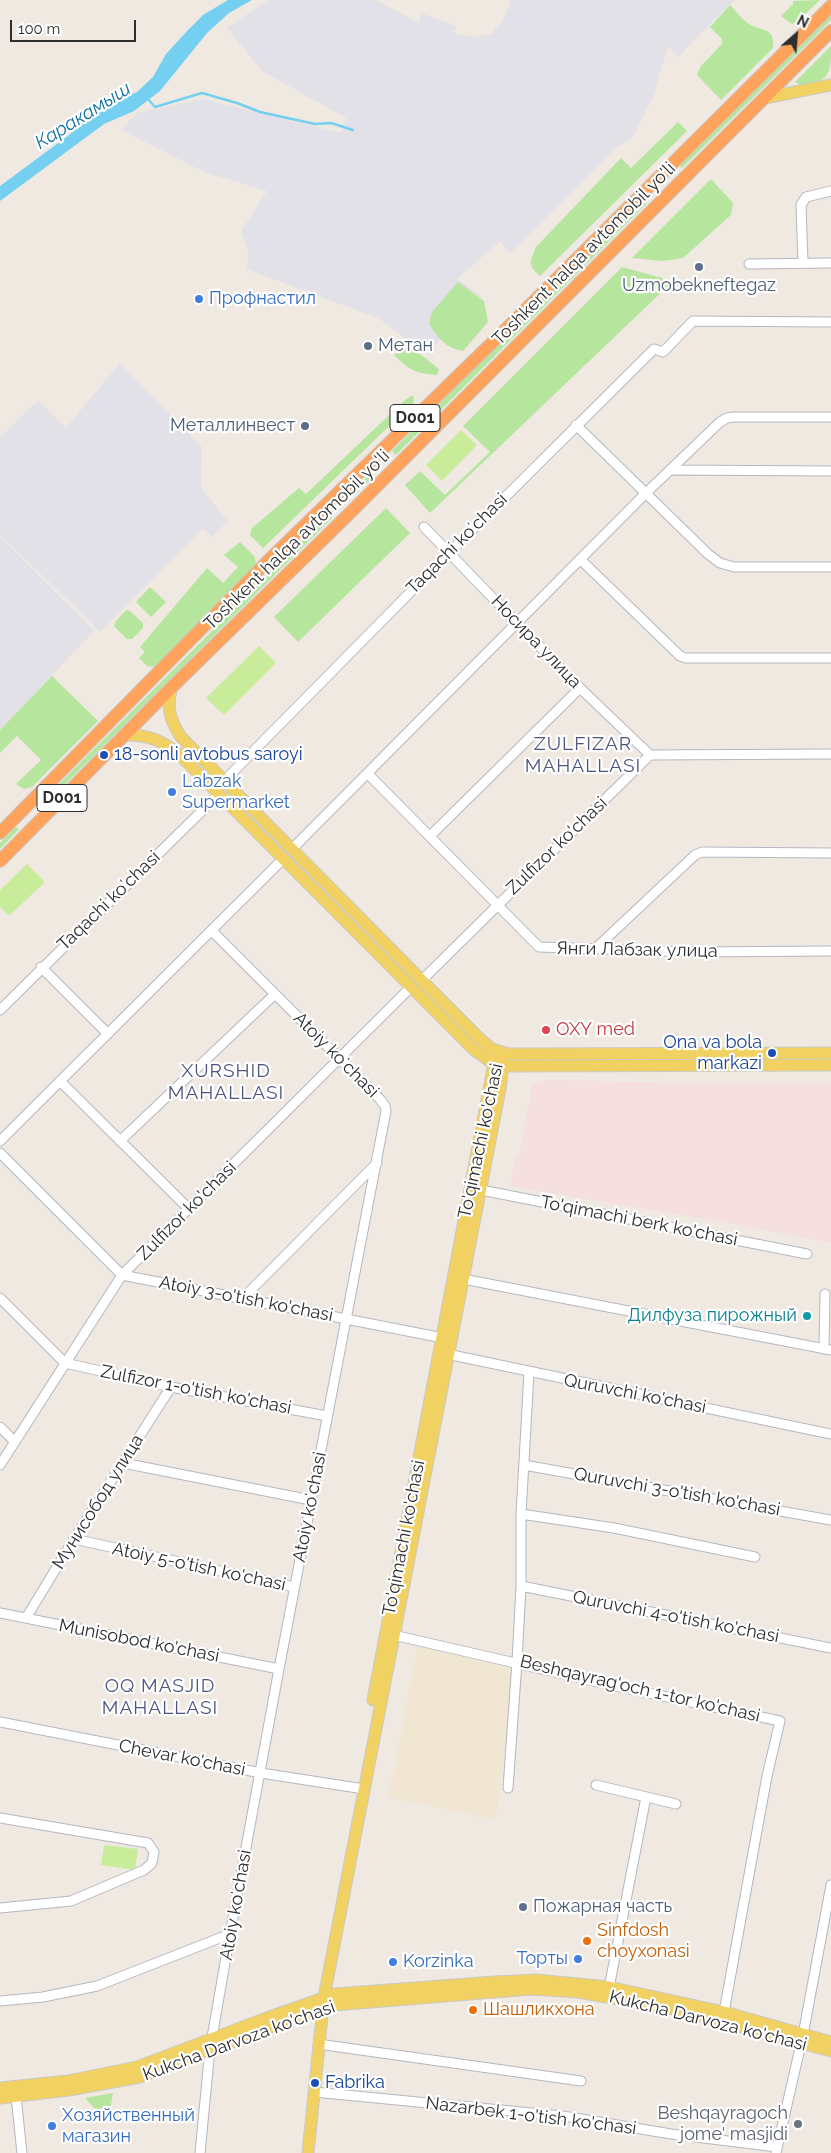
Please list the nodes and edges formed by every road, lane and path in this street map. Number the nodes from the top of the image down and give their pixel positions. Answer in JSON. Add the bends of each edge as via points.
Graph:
{"nodes":[{"id":1,"x":831,"y":6,"type":"edge"},
{"id":2,"x":831,"y":31,"type":"edge"},
{"id":3,"x":831,"y":85,"type":"edge"},
{"id":4,"x":765,"y":98,"type":"junction"},
{"id":5,"x":659,"y":178,"type":"junction"},
{"id":6,"x":672,"y":191,"type":"junction"},
{"id":7,"x":831,"y":191,"type":"edge"},
{"id":8,"x":803,"y":262,"type":"junction"},
{"id":9,"x":831,"y":263,"type":"edge"},
{"id":10,"x":749,"y":264,"type":"dead end"},
{"id":11,"x":831,"y":322,"type":"edge"},
{"id":12,"x":831,"y":417,"type":"edge"},
{"id":13,"x":576,"y":425,"type":"junction"},
{"id":14,"x":378,"y":454,"type":"junction"},
{"id":15,"x":394,"y":470,"type":"junction"},
{"id":16,"x":672,"y":470,"type":"junction"},
{"id":17,"x":831,"y":471,"type":"edge"},
{"id":18,"x":646,"y":494,"type":"junction"},
{"id":19,"x":335,"y":496,"type":"junction"},
{"id":20,"x":351,"y":512,"type":"junction"},
{"id":21,"x":424,"y":528,"type":"dead end"},
{"id":22,"x":449,"y":553,"type":"junction"},
{"id":23,"x":582,"y":560,"type":"junction"},
{"id":24,"x":831,"y":567,"type":"edge"},
{"id":25,"x":518,"y":624,"type":"junction"},
{"id":26,"x":831,"y":658,"type":"edge"},
{"id":27,"x":172,"y":687,"type":"junction"},
{"id":28,"x":580,"y":688,"type":"junction"},
{"id":29,"x":124,"y":736,"type":"junction"},
{"id":30,"x":196,"y":752,"type":"junction"},
{"id":31,"x":831,"y":754,"type":"edge"},
{"id":32,"x":650,"y":755,"type":"junction"},
{"id":33,"x":186,"y":761,"type":"junction"},
{"id":34,"x":368,"y":774,"type":"junction"},
{"id":35,"x":224,"y":781,"type":"junction"},
{"id":36,"x":219,"y":794,"type":"junction"},
{"id":37,"x":25,"y":807,"type":"junction"},
{"id":38,"x":39,"y":821,"type":"junction"},
{"id":39,"x":0,"y":832,"type":"edge"},
{"id":40,"x":430,"y":836,"type":"junction"},
{"id":41,"x":292,"y":849,"type":"junction"},
{"id":42,"x":831,"y":854,"type":"edge"},
{"id":43,"x":284,"y":859,"type":"junction"},
{"id":44,"x":0,"y":861,"type":"edge"},
{"id":45,"x":497,"y":905,"type":"junction"},
{"id":46,"x":212,"y":931,"type":"junction"},
{"id":47,"x":595,"y":949,"type":"junction"},
{"id":48,"x":831,"y":951,"type":"edge"},
{"id":49,"x":42,"y":967,"type":"junction"},
{"id":50,"x":422,"y":980,"type":"junction"},
{"id":51,"x":411,"y":987,"type":"junction"},
{"id":52,"x":274,"y":995,"type":"junction"},
{"id":53,"x":0,"y":1010,"type":"edge"},
{"id":54,"x":108,"y":1034,"type":"junction"},
{"id":55,"x":500,"y":1052,"type":"junction"},
{"id":56,"x":831,"y":1053,"type":"edge"},
{"id":57,"x":339,"y":1059,"type":"junction"},
{"id":58,"x":498,"y":1064,"type":"junction"},
{"id":59,"x":831,"y":1065,"type":"edge"},
{"id":60,"x":60,"y":1081,"type":"junction"},
{"id":61,"x":0,"y":1141,"type":"edge"},
{"id":62,"x":120,"y":1141,"type":"junction"},
{"id":63,"x":0,"y":1153,"type":"edge"},
{"id":64,"x":378,"y":1162,"type":"junction"},
{"id":65,"x":475,"y":1189,"type":"junction"},
{"id":66,"x":189,"y":1208,"type":"junction"},
{"id":67,"x":807,"y":1254,"type":"dead end"},
{"id":68,"x":122,"y":1275,"type":"junction"},
{"id":69,"x":462,"y":1279,"type":"junction"},
{"id":70,"x":826,"y":1294,"type":"dead end"},
{"id":71,"x":0,"y":1298,"type":"edge"},
{"id":72,"x":243,"y":1298,"type":"junction"},
{"id":73,"x":346,"y":1319,"type":"junction"},
{"id":74,"x":446,"y":1338,"type":"junction"},
{"id":75,"x":828,"y":1349,"type":"edge"},
{"id":76,"x":444,"y":1353,"type":"junction"},
{"id":77,"x":65,"y":1364,"type":"junction"},
{"id":78,"x":530,"y":1373,"type":"junction"},
{"id":79,"x":171,"y":1387,"type":"junction"},
{"id":80,"x":327,"y":1416,"type":"junction"},
{"id":81,"x":0,"y":1428,"type":"edge"},
{"id":82,"x":831,"y":1434,"type":"edge"},
{"id":83,"x":15,"y":1442,"type":"junction"},
{"id":84,"x":123,"y":1463,"type":"junction"},
{"id":85,"x":0,"y":1465,"type":"edge"},
{"id":86,"x":524,"y":1465,"type":"junction"},
{"id":87,"x":311,"y":1500,"type":"junction"},
{"id":88,"x":521,"y":1514,"type":"junction"},
{"id":89,"x":831,"y":1520,"type":"edge"},
{"id":90,"x":74,"y":1539,"type":"junction"},
{"id":91,"x":755,"y":1557,"type":"dead end"},
{"id":92,"x":521,"y":1586,"type":"junction"},
{"id":93,"x":294,"y":1587,"type":"junction"},
{"id":94,"x":0,"y":1613,"type":"edge"},
{"id":95,"x":26,"y":1618,"type":"junction"},
{"id":96,"x":390,"y":1634,"type":"junction"},
{"id":97,"x":831,"y":1648,"type":"edge"},
{"id":98,"x":517,"y":1662,"type":"junction"},
{"id":99,"x":279,"y":1669,"type":"junction"},
{"id":100,"x":0,"y":1722,"type":"edge"},
{"id":101,"x":261,"y":1773,"type":"junction"},
{"id":102,"x":596,"y":1785,"type":"dead end"},
{"id":103,"x":508,"y":1788,"type":"dead end"},
{"id":104,"x":360,"y":1789,"type":"junction"},
{"id":105,"x":646,"y":1797,"type":"junction"},
{"id":106,"x":676,"y":1804,"type":"dead end"},
{"id":107,"x":0,"y":1818,"type":"edge"},
{"id":108,"x":831,"y":1885,"type":"edge"},
{"id":109,"x":0,"y":1908,"type":"edge"},
{"id":110,"x":230,"y":1934,"type":"junction"},
{"id":111,"x":608,"y":1991,"type":"junction"},
{"id":112,"x":0,"y":2001,"type":"edge"},
{"id":113,"x":321,"y":2001,"type":"junction"},
{"id":114,"x":724,"y":2012,"type":"junction"},
{"id":115,"x":802,"y":2039,"type":"junction"},
{"id":116,"x":831,"y":2042,"type":"edge"},
{"id":117,"x":211,"y":2043,"type":"junction"},
{"id":118,"x":318,"y":2044,"type":"junction"},
{"id":119,"x":831,"y":2052,"type":"edge"},
{"id":120,"x":581,"y":2081,"type":"dead end"},
{"id":121,"x":0,"y":2088,"type":"edge"},
{"id":122,"x":314,"y":2092,"type":"junction"},
{"id":123,"x":16,"y":2096,"type":"junction"},
{"id":124,"x":0,"y":2098,"type":"edge"},
{"id":125,"x":776,"y":2150,"type":"edge"},
{"id":126,"x":22,"y":2153,"type":"edge"},
{"id":127,"x":200,"y":2153,"type":"edge"},
{"id":128,"x":308,"y":2153,"type":"edge"}],
"edges":[{"from":1,"to":5,"type":"highway","name":"Toshkent halqa avtomobil yo'li","number":"D001"},
{"from":2,"to":4,"type":"highway","name":"Toshkent halqa avtomobil yo'li","number":"D001"},
{"from":3,"to":4,"type":"main road"},
{"from":4,"to":6,"type":"highway","name":"Toshkent halqa avtomobil yo'li","number":"D001"},
{"from":5,"to":6,"type":"highway"},
{"from":5,"to":14,"type":"highway","name":"Toshkent halqa avtomobil yo'li","number":"D001"},
{"from":6,"to":15,"type":"highway","name":"Toshkent halqa avtomobil yo'li","number":"D001"},
{"from":7,"to":8,"type":"street","via":[[806,197],[800,205]]},
{"from":8,"to":9,"type":"street"},
{"from":8,"to":10,"type":"street"},
{"from":11,"to":13,"type":"street","name":"Taqachi koʻchasi","via":[[693,321],[663,352],[654,349]]},
{"from":12,"to":16,"type":"street","via":[[727,418]]},
{"from":13,"to":18,"type":"street"},
{"from":13,"to":22,"type":"street","name":"Taqachi koʻchasi"},
{"from":14,"to":15,"type":"highway"},
{"from":14,"to":19,"type":"highway","name":"Toshkent halqa avtomobil yo'li","number":"D001"},
{"from":15,"to":20,"type":"highway","name":"Toshkent halqa avtomobil yo'li","number":"D001"},
{"from":16,"to":17,"type":"street"},
{"from":16,"to":18,"type":"street"},
{"from":18,"to":23,"type":"street"},
{"from":18,"to":24,"type":"street","via":[[720,563],[734,567]]},
{"from":19,"to":20,"type":"highway"},
{"from":19,"to":37,"type":"highway","name":"Toshkent halqa avtomobil yo'li","number":"D001"},
{"from":20,"to":27,"type":"highway","name":"Toshkent halqa avtomobil yo'li","number":"D001"},
{"from":21,"to":22,"type":"street","name":"Носира улица"},
{"from":22,"to":25,"type":"street","name":"Носира улица"},
{"from":22,"to":35,"type":"street","name":"Taqachi koʻchasi"},
{"from":23,"to":25,"type":"street"},
{"from":23,"to":26,"type":"street","via":[[680,656]]},
{"from":25,"to":28,"type":"street","name":"Носира улица"},
{"from":25,"to":34,"type":"street"},
{"from":27,"to":29,"type":"highway","name":"Toshkent halqa avtomobil yo'li","number":"D001"},
{"from":27,"to":30,"type":"main road","via":[[168,704],[170,717],[176,730]]},
{"from":28,"to":32,"type":"street","name":"Носира улица"},
{"from":28,"to":40,"type":"street"},
{"from":29,"to":33,"type":"main road","via":[[136,734],[154,738]]},
{"from":29,"to":38,"type":"highway","name":"Toshkent halqa avtomobil yo'li","number":"D001"},
{"from":30,"to":33,"type":"main road"},
{"from":30,"to":35,"type":"main road"},
{"from":31,"to":32,"type":"street"},
{"from":32,"to":45,"type":"street","name":"Zulfizor ko'chasi"},
{"from":33,"to":36,"type":"main road"},
{"from":34,"to":40,"type":"street","name":"Янги Лабзак улица"},
{"from":34,"to":41,"type":"street"},
{"from":35,"to":41,"type":"main road"},
{"from":36,"to":43,"type":"main road"},
{"from":36,"to":49,"type":"street","name":"Taqachi koʻchasi"},
{"from":37,"to":38,"type":"highway"},
{"from":37,"to":39,"type":"highway","name":"Toshkent halqa avtomobil yo'li","number":"D001"},
{"from":38,"to":44,"type":"highway","name":"Toshkent halqa avtomobil yo'li","number":"D001"},
{"from":40,"to":45,"type":"street","name":"Янги Лабзак улица"},
{"from":41,"to":50,"type":"main road"},
{"from":42,"to":47,"type":"street","via":[[702,852]]},
{"from":43,"to":46,"type":"street"},
{"from":43,"to":51,"type":"main road"},
{"from":45,"to":47,"type":"street","name":"Янги Лабзак улица","via":[[539,947]]},
{"from":45,"to":50,"type":"street","name":"Zulfizor ko'chasi"},
{"from":46,"to":52,"type":"street","name":"Atoiy koʻchasi"},
{"from":46,"to":54,"type":"street"},
{"from":47,"to":48,"type":"street","name":"Янги Лабзак улица"},
{"from":49,"to":53,"type":"street","name":"Taqachi koʻchasi"},
{"from":49,"to":54,"type":"street"},
{"from":50,"to":55,"type":"main road","via":[[485,1044]]},
{"from":51,"to":57,"type":"street","name":"Zulfizor ko'chasi"},
{"from":51,"to":58,"type":"main road","via":[[472,1049]]},
{"from":52,"to":57,"type":"street","name":"Atoiy koʻchasi"},
{"from":52,"to":62,"type":"street"},
{"from":54,"to":60,"type":"street"},
{"from":55,"to":56,"type":"main road"},
{"from":55,"to":58,"type":"main road","name":"To'qimachi ko'chasi"},
{"from":57,"to":64,"type":"street","name":"Atoiy koʻchasi","via":[[385,1106]]},
{"from":57,"to":66,"type":"street","name":"Zulfizor ko'chasi"},
{"from":58,"to":59,"type":"main road"},
{"from":58,"to":65,"type":"main road","name":"To'qimachi ko'chasi"},
{"from":60,"to":61,"type":"street"},
{"from":60,"to":62,"type":"street"},
{"from":62,"to":66,"type":"street"},
{"from":63,"to":68,"type":"street"},
{"from":64,"to":72,"type":"street"},
{"from":64,"to":73,"type":"street","name":"Atoiy koʻchasi"},
{"from":65,"to":67,"type":"street","name":"To'qimachi berk ko'chasi"},
{"from":65,"to":69,"type":"main road","name":"To'qimachi ko'chasi"},
{"from":65,"to":74,"type":"main road","name":"To'qimachi ko'chasi"},
{"from":66,"to":68,"type":"street","name":"Zulfizor ko'chasi"},
{"from":68,"to":72,"type":"street","name":"Atoiy 3-o'tish ko'chasi"},
{"from":68,"to":77,"type":"street","name":"Zulfizor ko'chasi"},
{"from":69,"to":74,"type":"main road","name":"To'qimachi ko'chasi"},
{"from":69,"to":75,"type":"street"},
{"from":70,"to":75,"type":"street"},
{"from":71,"to":77,"type":"street"},
{"from":72,"to":73,"type":"street","name":"Atoiy 3-o'tish ko'chasi"},
{"from":73,"to":74,"type":"street","name":"Atoiy 3-o'tish ko'chasi"},
{"from":73,"to":80,"type":"street","name":"Atoiy koʻchasi"},
{"from":74,"to":76,"type":"main road","name":"To'qimachi ko'chasi"},
{"from":76,"to":78,"type":"street","name":"Quruvchi ko'chasi"},
{"from":76,"to":96,"type":"main road","name":"To'qimachi ko'chasi"},
{"from":77,"to":79,"type":"street","name":"Zulfizor 1-o'tish ko'chasi"},
{"from":77,"to":83,"type":"street","name":"Zulfizor ko'chasi"},
{"from":78,"to":82,"type":"street","name":"Quruvchi ko'chasi"},
{"from":78,"to":86,"type":"street"},
{"from":79,"to":80,"type":"street","name":"Zulfizor 1-o'tish ko'chasi"},
{"from":79,"to":84,"type":"street","name":"Мунисобод улица"},
{"from":80,"to":87,"type":"street","name":"Atoiy koʻchasi"},
{"from":81,"to":83,"type":"street"},
{"from":83,"to":85,"type":"street","name":"Zulfizor ko'chasi"},
{"from":84,"to":87,"type":"street"},
{"from":84,"to":90,"type":"street","name":"Мунисобод улица"},
{"from":86,"to":88,"type":"street"},
{"from":86,"to":89,"type":"street","name":"Quruvchi 3-o'tish ko'chasi"},
{"from":87,"to":93,"type":"street","name":"Atoiy koʻchasi"},
{"from":88,"to":91,"type":"street","via":[[614,1528]]},
{"from":88,"to":92,"type":"street"},
{"from":90,"to":93,"type":"street","name":"Atoiy 5-o'tish ko'chasi"},
{"from":90,"to":95,"type":"street","name":"Мунисобод улица"},
{"from":92,"to":97,"type":"street","name":"Quruvchi 4-o'tish ko'chasi"},
{"from":92,"to":98,"type":"street"},
{"from":93,"to":99,"type":"street","name":"Atoiy koʻchasi"},
{"from":94,"to":95,"type":"street","name":"Munisobod ko'chasi"},
{"from":95,"to":99,"type":"street","name":"Munisobod ko'chasi"},
{"from":96,"to":98,"type":"street","name":"Beshqayrag'och 1-tor ko'chasi"},
{"from":96,"to":104,"type":"main road","name":"To'qimachi ko'chasi"},
{"from":98,"to":103,"type":"street"},
{"from":98,"to":114,"type":"street","name":"Beshqayrag'och 1-tor ko'chasi","via":[[780,1721]]},
{"from":99,"to":101,"type":"street","name":"Atoiy koʻchasi"},
{"from":100,"to":101,"type":"street","name":"Chevar ko'chasi"},
{"from":101,"to":104,"type":"street","name":"Chevar ko'chasi"},
{"from":101,"to":110,"type":"street","name":"Atoiy koʻchasi"},
{"from":102,"to":105,"type":"street"},
{"from":104,"to":113,"type":"main road","name":"To'qimachi ko'chasi"},
{"from":105,"to":106,"type":"street"},
{"from":105,"to":111,"type":"street"},
{"from":107,"to":109,"type":"street","via":[[148,1843],[153,1848],[154,1858],[144,1870],[71,1901]]},
{"from":108,"to":115,"type":"street"},
{"from":110,"to":112,"type":"street","via":[[97,1986],[43,1997]]},
{"from":110,"to":117,"type":"street","name":"Atoiy koʻchasi"},
{"from":111,"to":113,"type":"main road","name":"Kukcha Darvoza ko'chasi","via":[[553,1981],[494,1982],[352,1992]]},
{"from":111,"to":114,"type":"main road","name":"Kukcha Darvoza ko'chasi"},
{"from":111,"to":115,"type":"main road","name":"Kukcha Darvoza ko'chasi"},
{"from":113,"to":117,"type":"main road","name":"Kukcha Darvoza ko'chasi"},
{"from":113,"to":118,"type":"main road","name":"To'qimachi ko'chasi"},
{"from":114,"to":115,"type":"main road","name":"Kukcha Darvoza ko'chasi"},
{"from":115,"to":116,"type":"main road","name":"Kukcha Darvoza ko'chasi"},
{"from":115,"to":119,"type":"main road","name":"Kukcha Darvoza ko'chasi"},
{"from":115,"to":125,"type":"street"},
{"from":117,"to":121,"type":"main road","name":"Kukcha Darvoza ko'chasi","via":[[114,2073]]},
{"from":117,"to":123,"type":"main road","name":"Kukcha Darvoza ko'chasi","via":[[140,2077]]},
{"from":117,"to":127,"type":"street","name":"Atoiy koʻchasi"},
{"from":118,"to":120,"type":"street"},
{"from":118,"to":122,"type":"main road","name":"To'qimachi ko'chasi"},
{"from":122,"to":125,"type":"street","name":"Nazarbek 1-o'tish ko'chasi","via":[[563,2116]]},
{"from":122,"to":128,"type":"main road","name":"To'qimachi ko'chasi"},
{"from":123,"to":124,"type":"main road","name":"Kukcha Darvoza ko'chasi"},
{"from":123,"to":126,"type":"street"}]}
